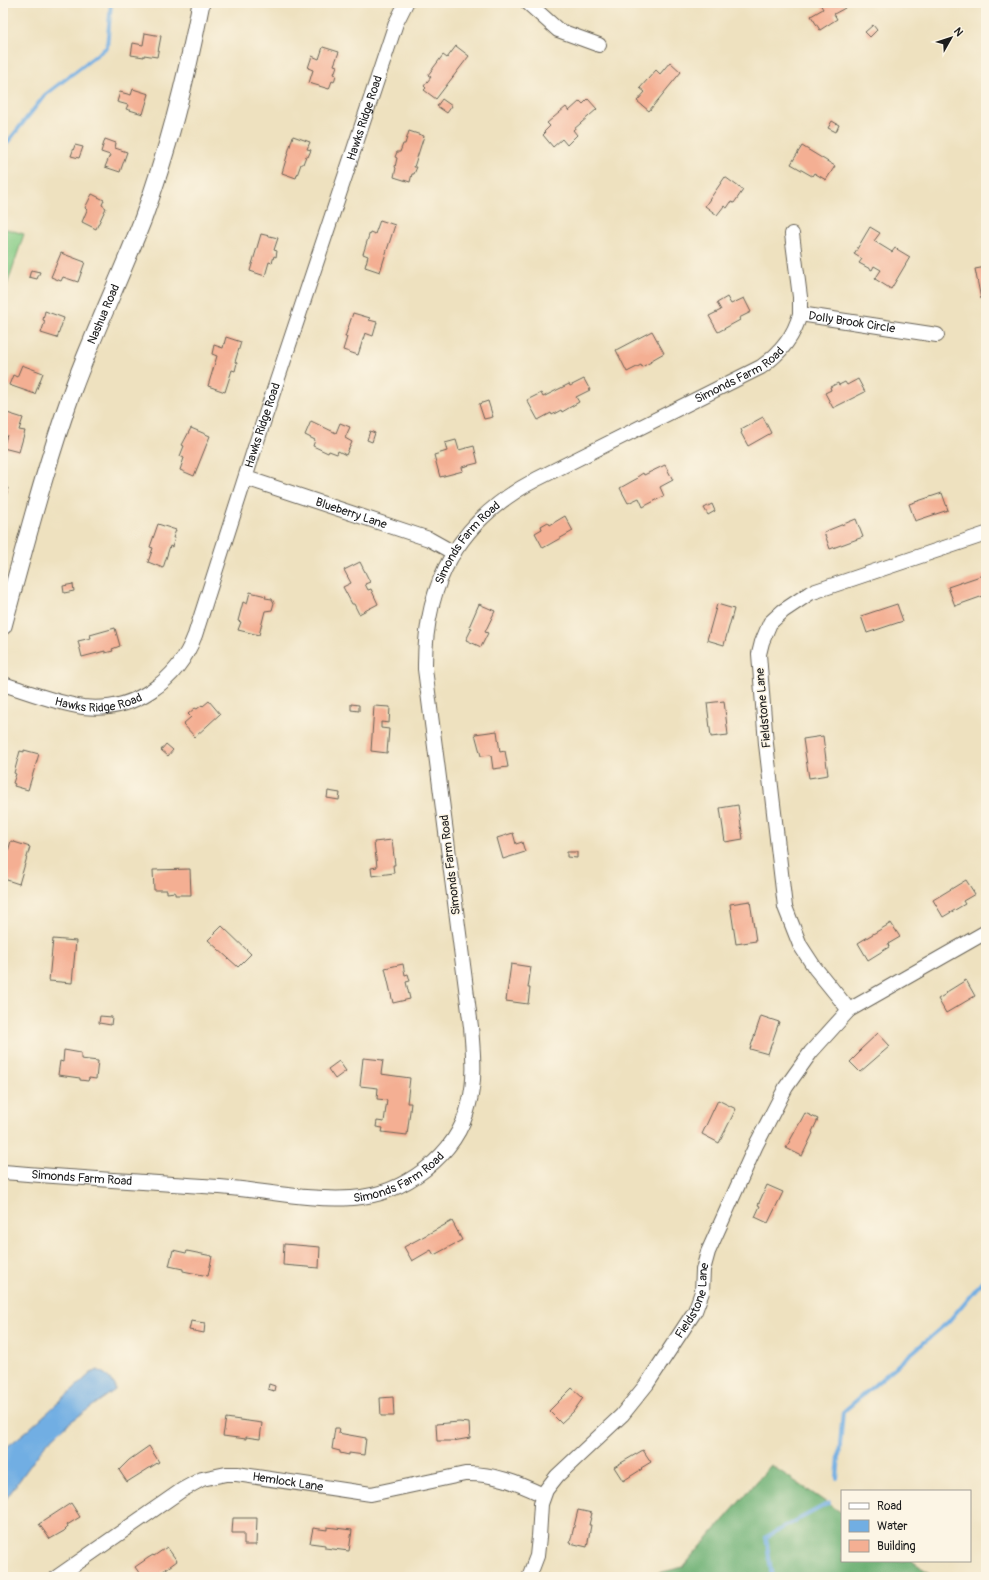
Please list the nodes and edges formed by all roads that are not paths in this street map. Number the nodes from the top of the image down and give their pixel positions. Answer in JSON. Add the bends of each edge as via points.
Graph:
{"nodes":[{"id":1,"x":201,"y":3,"type":"edge"},
{"id":2,"x":406,"y":3,"type":"edge"},
{"id":3,"x":528,"y":3,"type":"edge"},
{"id":4,"x":599,"y":45,"type":"dead end"},
{"id":5,"x":792,"y":234,"type":"dead end"},
{"id":6,"x":800,"y":314,"type":"junction"},
{"id":7,"x":937,"y":335,"type":"dead end"},
{"id":8,"x":246,"y":478,"type":"junction"},
{"id":9,"x":986,"y":534,"type":"edge"},
{"id":10,"x":454,"y":553,"type":"junction"},
{"id":11,"x":3,"y":626,"type":"edge"},
{"id":12,"x":3,"y":684,"type":"edge"},
{"id":13,"x":986,"y":932,"type":"edge"},
{"id":14,"x":849,"y":1010,"type":"junction"},
{"id":15,"x":3,"y":1172,"type":"edge"},
{"id":16,"x":543,"y":1495,"type":"junction"},
{"id":17,"x":57,"y":1577,"type":"edge"},
{"id":18,"x":529,"y":1577,"type":"edge"}],
"edges":[{"from":1,"to":11,"type":"main road","name":"Nashua Road","via":[[192,53],[160,170],[60,427]]},
{"from":2,"to":8,"type":"street","name":"Hawks Ridge Road","via":[[396,23]]},
{"from":3,"to":4,"type":"street","via":[[558,30]]},
{"from":5,"to":6,"type":"street","name":"Dolly Brook Circle"},
{"from":6,"to":7,"type":"street","name":"Dolly Brook Circle"},
{"from":6,"to":10,"type":"street","name":"Simonds Farm Road","via":[[790,338],[770,361],[514,492],[480,520]]},
{"from":8,"to":10,"type":"street","name":"Blueberry Lane","via":[[432,540]]},
{"from":8,"to":12,"type":"street","name":"Hawks Ridge Road","via":[[191,644],[178,666],[160,685],[143,696],[124,703],[94,708],[64,703]]},
{"from":9,"to":14,"type":"street","name":"Fieldstone Lane","via":[[810,593],[783,610],[770,623],[762,642],[759,654],[766,744],[785,907],[800,945]]},
{"from":10,"to":15,"type":"street","name":"Simonds Farm Road","via":[[432,602],[425,648],[425,669],[474,1066],[469,1105],[449,1146],[432,1164],[412,1179],[389,1190],[352,1198],[314,1198],[222,1187]]},
{"from":13,"to":14,"type":"street","name":"Fieldstone Lane"},
{"from":14,"to":16,"type":"street","name":"Fieldstone Lane","via":[[810,1052],[783,1093],[756,1145],[708,1252],[703,1270],[702,1292],[695,1311],[647,1384],[622,1415],[558,1476]]},
{"from":16,"to":17,"type":"street","name":"Hemlock Lane","via":[[526,1486],[478,1473],[371,1494],[251,1475],[226,1474],[202,1479],[182,1490]]},
{"from":16,"to":18,"type":"street","name":"Fieldstone Lane","via":[[536,1556]]}]}
